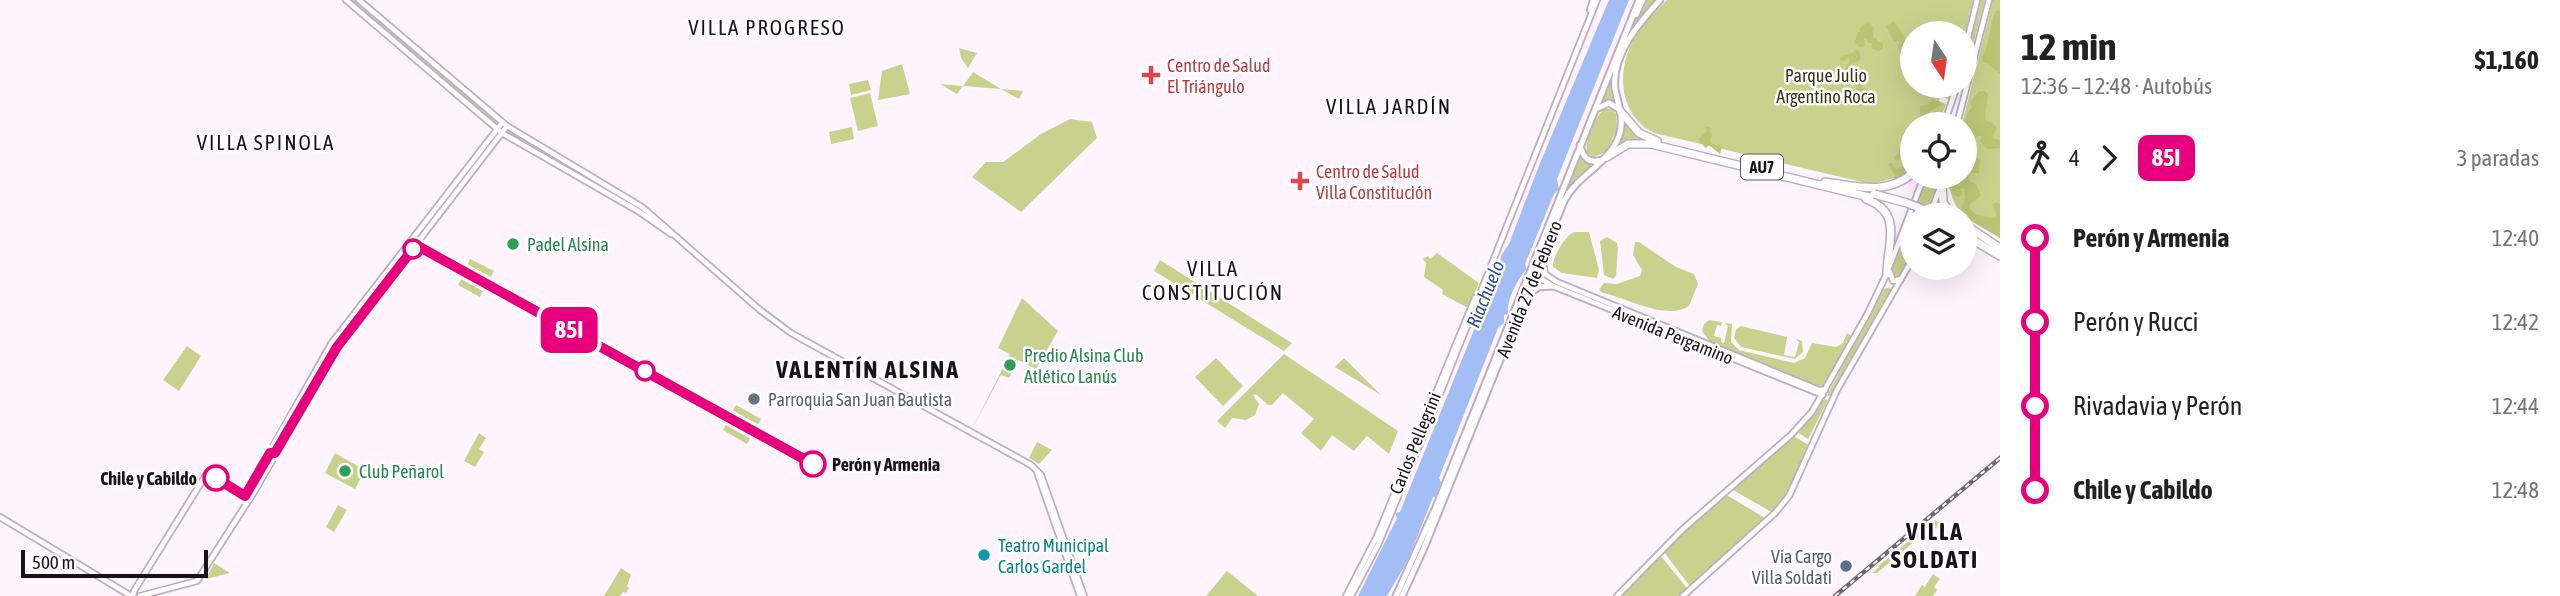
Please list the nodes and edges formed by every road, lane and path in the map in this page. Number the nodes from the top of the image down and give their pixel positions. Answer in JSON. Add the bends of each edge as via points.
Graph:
{"nodes":[{"id":1,"x":346,"y":0,"type":"edge"},
{"id":2,"x":359,"y":0,"type":"edge"},
{"id":3,"x":1595,"y":0,"type":"edge"},
{"id":4,"x":1641,"y":0,"type":"edge"},
{"id":5,"x":1660,"y":0,"type":"edge"},
{"id":6,"x":1977,"y":0,"type":"edge"},
{"id":7,"x":1989,"y":0,"type":"edge"},
{"id":8,"x":1972,"y":21,"type":"edge"},
{"id":9,"x":1954,"y":98,"type":"edge"},
{"id":10,"x":1953,"y":101,"type":"junction"},
{"id":11,"x":1594,"y":112,"type":"junction"},
{"id":12,"x":1621,"y":112,"type":"junction"},
{"id":13,"x":1949,"y":112,"type":"edge"},
{"id":14,"x":1958,"y":112,"type":"edge"},
{"id":15,"x":1960,"y":112,"type":"edge"},
{"id":16,"x":504,"y":125,"type":"junction"},
{"id":17,"x":500,"y":131,"type":"junction"},
{"id":18,"x":1580,"y":145,"type":"junction"},
{"id":19,"x":1607,"y":157,"type":"junction"},
{"id":20,"x":1900,"y":182,"type":"edge"},
{"id":21,"x":1827,"y":185,"type":"junction"},
{"id":22,"x":1919,"y":189,"type":"edge"},
{"id":23,"x":1873,"y":196,"type":"junction"},
{"id":24,"x":1907,"y":203,"type":"edge"},
{"id":25,"x":1900,"y":205,"type":"edge"},
{"id":26,"x":672,"y":234,"type":"junction"},
{"id":27,"x":1977,"y":240,"type":"edge"},
{"id":28,"x":1977,"y":240,"type":"edge"},
{"id":29,"x":1899,"y":241,"type":"junction"},
{"id":30,"x":2000,"y":254,"type":"edge"},
{"id":31,"x":1542,"y":257,"type":"junction"},
{"id":32,"x":1532,"y":266,"type":"junction"},
{"id":33,"x":1886,"y":274,"type":"junction"},
{"id":34,"x":1534,"y":276,"type":"junction"},
{"id":35,"x":1900,"y":279,"type":"edge"},
{"id":36,"x":1902,"y":280,"type":"edge"},
{"id":37,"x":1553,"y":286,"type":"junction"},
{"id":38,"x":1881,"y":287,"type":"junction"},
{"id":39,"x":1894,"y":293,"type":"junction"},
{"id":40,"x":1524,"y":299,"type":"junction"},
{"id":41,"x":1825,"y":393,"type":"junction"},
{"id":42,"x":247,"y":498,"type":"junction"},
{"id":43,"x":1438,"y":508,"type":"junction"},
{"id":44,"x":0,"y":517,"type":"edge"},
{"id":45,"x":132,"y":596,"type":"edge"},
{"id":46,"x":140,"y":596,"type":"edge"},
{"id":47,"x":1082,"y":596,"type":"edge"},
{"id":48,"x":1348,"y":596,"type":"edge"},
{"id":49,"x":1396,"y":596,"type":"edge"},
{"id":50,"x":1402,"y":596,"type":"edge"},
{"id":51,"x":1617,"y":596,"type":"edge"},
{"id":52,"x":1683,"y":596,"type":"edge"}],
"edges":[{"from":1,"to":17,"type":"main road"},
{"from":2,"to":16,"type":"main road"},
{"from":3,"to":48,"type":"main road","name":"Carlos Pellegrini","via":[[1482,289],[1469,310]]},
{"from":4,"to":11,"type":"main road","name":"Avenida 27 de Febrero"},
{"from":5,"to":12,"type":"main road","name":"Avenida 27 de Febrero","via":[[1629,40],[1617,67]]},
{"from":6,"to":8,"type":"main road"},
{"from":7,"to":15,"type":"main road"},
{"from":9,"to":10,"type":"main road"},
{"from":10,"to":13,"type":"main road"},
{"from":10,"to":14,"type":"main road"},
{"from":11,"to":12,"type":"main road","via":[[1607,103]]},
{"from":11,"to":18,"type":"main road","name":"Avenida 27 de Febrero"},
{"from":12,"to":19,"type":"main road","name":"Avenida 27 de Febrero","via":[[1620,134]]},
{"from":12,"to":21,"type":"highway","number":"AU7","via":[[1633,129],[1651,140]]},
{"from":16,"to":17,"type":"main road"},
{"from":16,"to":26,"type":"main road","via":[[642,207]]},
{"from":17,"to":26,"type":"main road"},
{"from":17,"to":42,"type":"main road","via":[[337,347]]},
{"from":18,"to":19,"type":"main road","via":[[1590,161]]},
{"from":18,"to":32,"type":"main road","name":"Avenida 27 de Febrero"},
{"from":19,"to":21,"type":"highway","number":"AU7","via":[[1628,144],[1643,143]]},
{"from":19,"to":31,"type":"main road","name":"Avenida 27 de Febrero","via":[[1568,194]]},
{"from":20,"to":21,"type":"highway","via":[[1871,189]]},
{"from":21,"to":23,"type":"highway","number":"AU7"},
{"from":21,"to":33,"type":"highway","via":[[1885,211],[1891,231]]},
{"from":22,"to":29,"type":"main road"},
{"from":23,"to":24,"type":"highway","number":"AU7","bridge":true},
{"from":23,"to":25,"type":"highway","number":"AU7","bridge":true},
{"from":26,"to":47,"type":"main road","via":[[791,333],[1028,463],[1037,471]]},
{"from":27,"to":30,"type":"highway"},
{"from":28,"to":30,"type":"highway"},
{"from":29,"to":33,"type":"main road"},
{"from":29,"to":35,"type":"main road","via":[[1890,276]]},
{"from":31,"to":34,"type":"main road","name":"Avenida 27 de Febrero"},
{"from":31,"to":41,"type":"main road","name":"Avenida Pergamino","via":[[1545,274],[1557,282]]},
{"from":32,"to":34,"type":"main road"},
{"from":32,"to":43,"type":"main road","name":"Avenida 27 de Febrero","via":[[1437,497],[1434,505]]},
{"from":33,"to":38,"type":"main road"},
{"from":34,"to":37,"type":"main road","name":"Avenida Pergamino"},
{"from":34,"to":40,"type":"main road","name":"Avenida 27 de Febrero"},
{"from":36,"to":39,"type":"main road"},
{"from":37,"to":40,"type":"main road","via":[[1539,287]]},
{"from":37,"to":41,"type":"main road","name":"Avenida Pergamino"},
{"from":38,"to":39,"type":"main road","via":[[1889,285]]},
{"from":38,"to":41,"type":"main road"},
{"from":39,"to":52,"type":"main road","via":[[1832,399],[1782,506]]},
{"from":40,"to":43,"type":"main road","name":"Avenida 27 de Febrero"},
{"from":41,"to":51,"type":"main road","via":[[1797,429],[1683,529]]},
{"from":42,"to":45,"type":"main road","via":[[207,473]]},
{"from":42,"to":46,"type":"main road","via":[[197,581]]},
{"from":43,"to":49,"type":"main road","name":"Avenida 27 de Febrero"},
{"from":43,"to":50,"type":"main road","name":"Avenida 27 de Febrero"},
{"from":44,"to":45,"type":"main road"}]}
